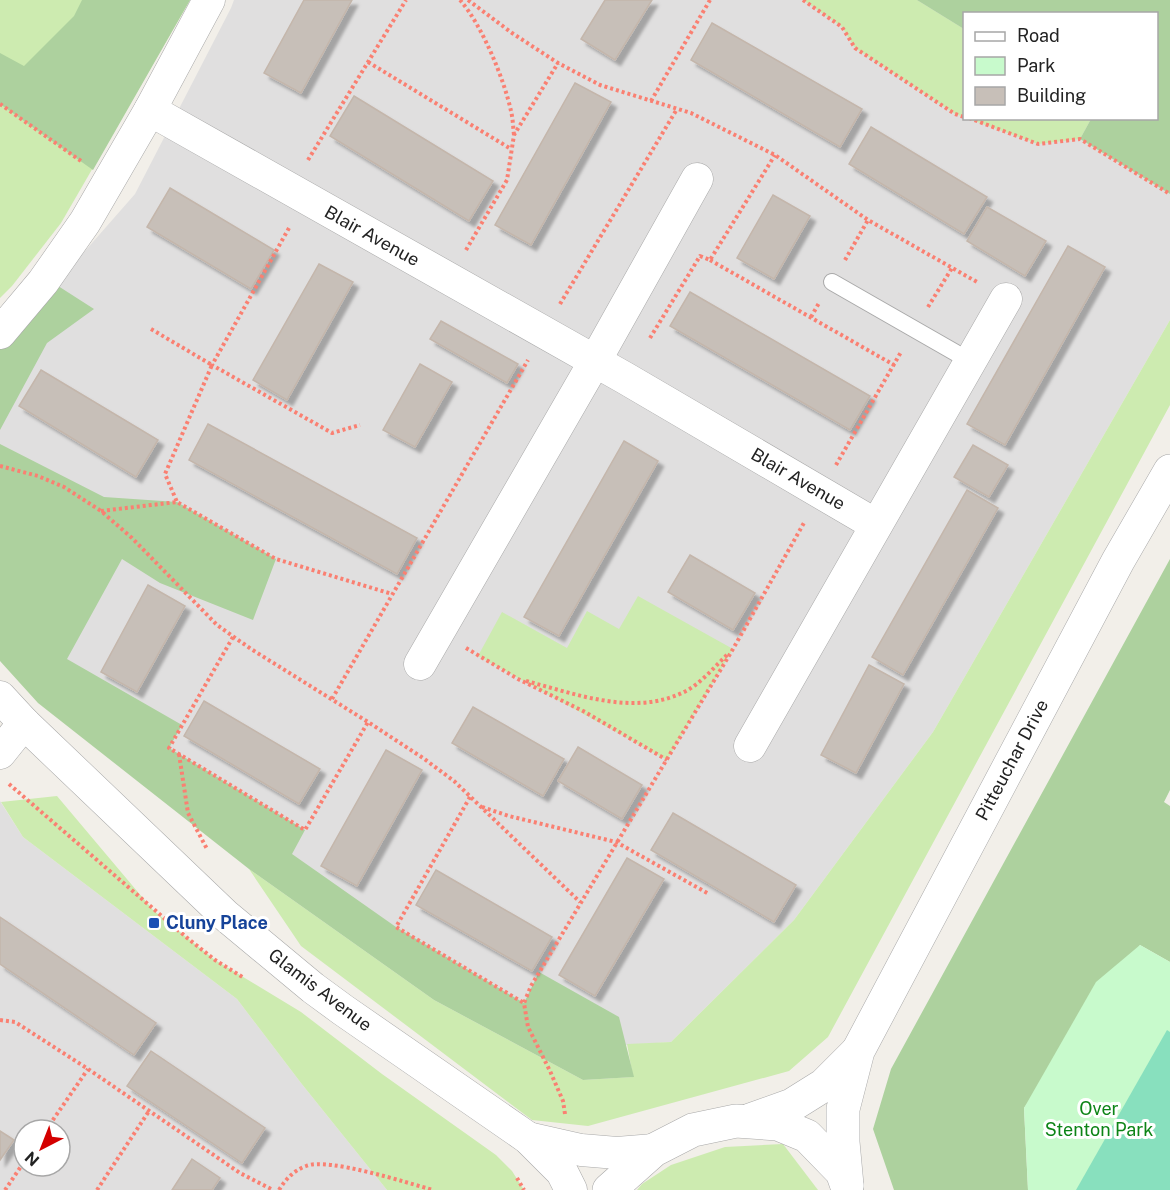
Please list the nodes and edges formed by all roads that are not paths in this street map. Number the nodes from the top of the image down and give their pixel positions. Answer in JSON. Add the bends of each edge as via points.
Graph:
{"nodes":[{"id":1,"x":209,"y":0,"type":"edge"},
{"id":2,"x":150,"y":110,"type":"junction"},
{"id":3,"x":697,"y":179,"type":"dead end"},
{"id":4,"x":832,"y":282,"type":"dead end"},
{"id":5,"x":1006,"y":299,"type":"road end"},
{"id":6,"x":0,"y":333,"type":"edge"},
{"id":7,"x":595,"y":361,"type":"junction"},
{"id":8,"x":970,"y":361,"type":"junction"},
{"id":9,"x":1170,"y":471,"type":"edge"},
{"id":10,"x":876,"y":525,"type":"junction"},
{"id":11,"x":420,"y":664,"type":"dead end"},
{"id":12,"x":0,"y":697,"type":"edge"},
{"id":13,"x":24,"y":723,"type":"junction"},
{"id":14,"x":750,"y":746,"type":"dead end"},
{"id":15,"x":0,"y":753,"type":"edge"},
{"id":16,"x":858,"y":1051,"type":"junction"},
{"id":17,"x":746,"y":1122,"type":"junction"},
{"id":18,"x":528,"y":1138,"type":"junction"},
{"id":19,"x":654,"y":1150,"type":"junction"},
{"id":20,"x":848,"y":1188,"type":"edge"},
{"id":21,"x":570,"y":1190,"type":"edge"},
{"id":22,"x":609,"y":1190,"type":"edge"}],
"edges":[{"from":1,"to":2,"type":"street"},
{"from":2,"to":6,"type":"street","via":[[85,222],[43,282]]},
{"from":2,"to":7,"type":"street","name":"Blair Avenue"},
{"from":3,"to":7,"type":"street"},
{"from":4,"to":8,"type":"lane"},
{"from":5,"to":8,"type":"street"},
{"from":7,"to":10,"type":"street","name":"Blair Avenue"},
{"from":7,"to":11,"type":"street"},
{"from":8,"to":10,"type":"street"},
{"from":9,"to":16,"type":"street","name":"Pitteuchar Drive","via":[[1118,561]]},
{"from":10,"to":14,"type":"street"},
{"from":12,"to":13,"type":"street","name":"Glamis Avenue"},
{"from":13,"to":15,"type":"street"},
{"from":13,"to":18,"type":"street","name":"Glamis Avenue","via":[[225,915],[313,988]]},
{"from":16,"to":17,"type":"street","name":"Pitteuchar Drive","via":[[824,1085],[792,1105]]},
{"from":16,"to":20,"type":"street","name":"Pitteuchar Drive","via":[[843,1109]]},
{"from":17,"to":19,"type":"street","via":[[693,1130]]},
{"from":17,"to":20,"type":"street","via":[[778,1124],[807,1136],[842,1172]]},
{"from":18,"to":19,"type":"street","name":"Glamis Avenue","via":[[581,1150]]},
{"from":18,"to":21,"type":"street","name":"Glamis Avenue","via":[[562,1172]]},
{"from":19,"to":22,"type":"street"}]}
